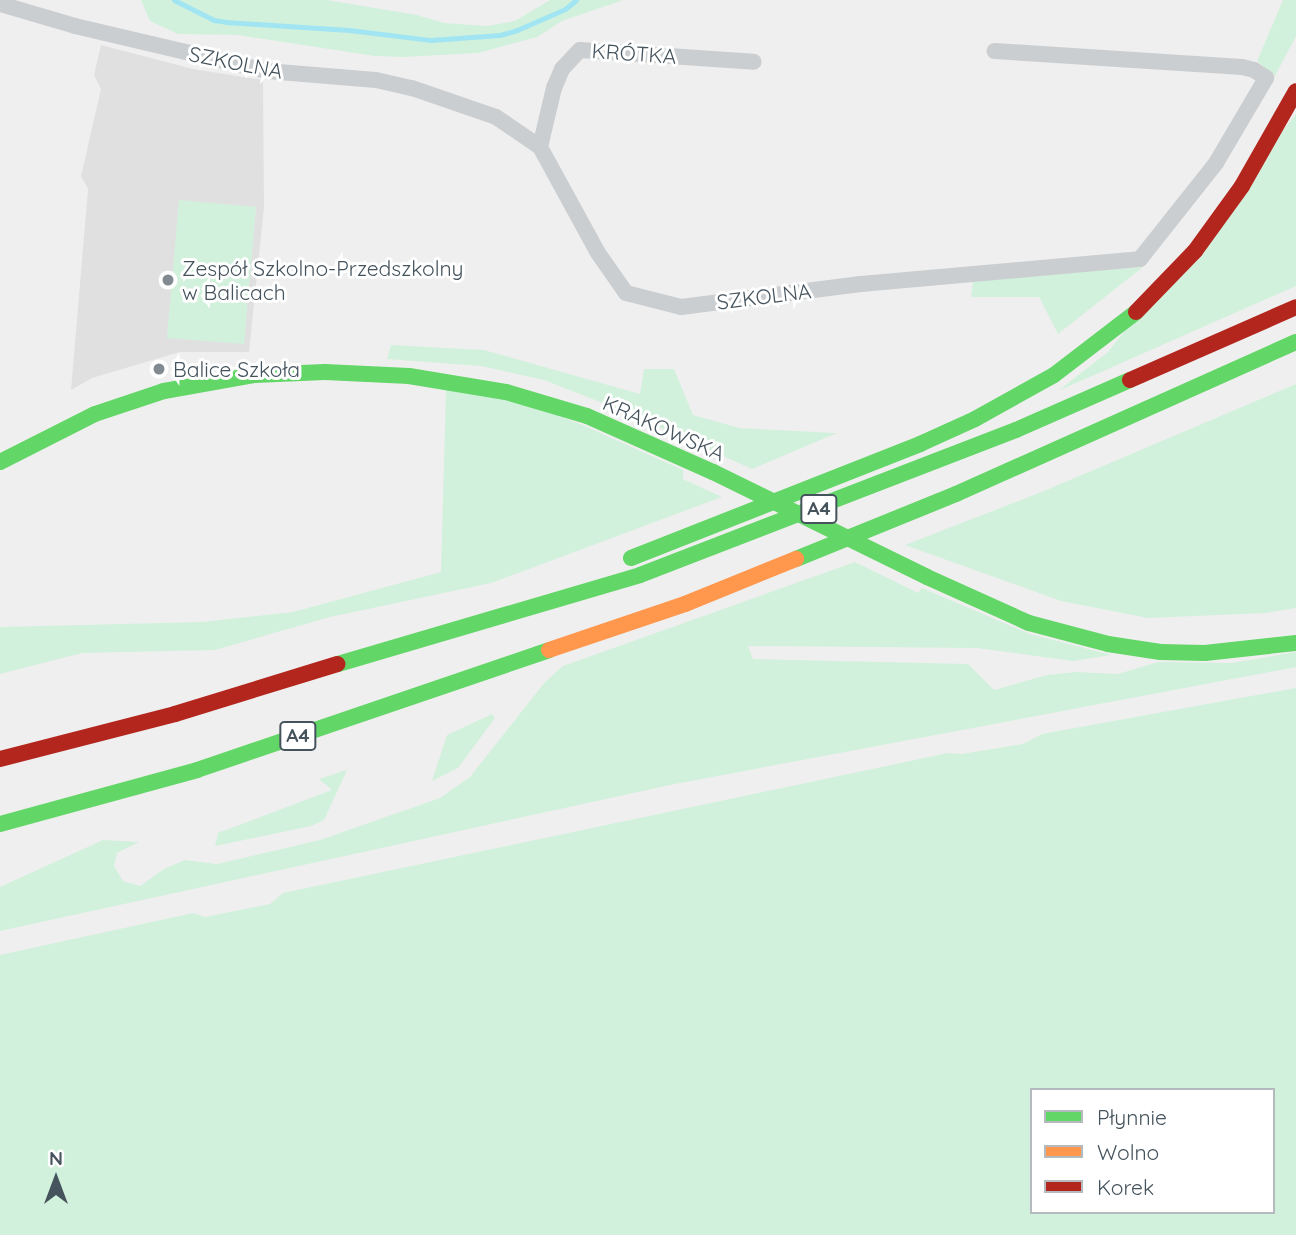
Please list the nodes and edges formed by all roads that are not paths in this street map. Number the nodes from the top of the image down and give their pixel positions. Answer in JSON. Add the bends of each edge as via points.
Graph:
{"nodes":[{"id":1,"x":0,"y":4,"type":"edge"},
{"id":2,"x":995,"y":51,"type":"dead end"},
{"id":3,"x":754,"y":62,"type":"dead end"},
{"id":4,"x":1296,"y":91,"type":"edge"},
{"id":5,"x":540,"y":147,"type":"junction"},
{"id":6,"x":1296,"y":307,"type":"edge"},
{"id":7,"x":1296,"y":342,"type":"edge"},
{"id":8,"x":0,"y":461,"type":"edge"},
{"id":9,"x":502,"y":613,"type":"junction"},
{"id":10,"x":1296,"y":643,"type":"edge"},
{"id":11,"x":0,"y":759,"type":"edge"},
{"id":12,"x":0,"y":824,"type":"edge"}],
"edges":[{"from":1,"to":5,"type":"street","name":"SZKOLNA","via":[[267,71],[376,80],[412,88],[496,117]]},
{"from":2,"to":5,"type":"street","name":"SZKOLNA","via":[[1242,67],[1266,78],[1216,163],[1140,259],[861,284],[681,307],[626,292],[598,253]]},
{"from":3,"to":5,"type":"street","name":"KRÓTKA","via":[[580,50],[562,69],[554,88]]},
{"from":4,"to":9,"type":"main road","number":"A4","via":[[1242,186],[1195,251],[1112,334],[1054,375],[920,444],[636,555]]},
{"from":6,"to":9,"type":"main road","number":"A4","via":[[1016,430],[747,536],[640,575]]},
{"from":7,"to":12,"type":"main road","number":"A4","via":[[956,494],[685,604],[197,770]]},
{"from":8,"to":10,"type":"main road","name":"KRAKOWSKA","bridge":true,"via":[[95,414],[164,391],[254,375],[409,376],[506,392],[587,416],[1029,623],[1108,645],[1160,652],[1205,653]]},
{"from":9,"to":11,"type":"main road","number":"A4","via":[[214,703]]}]}
